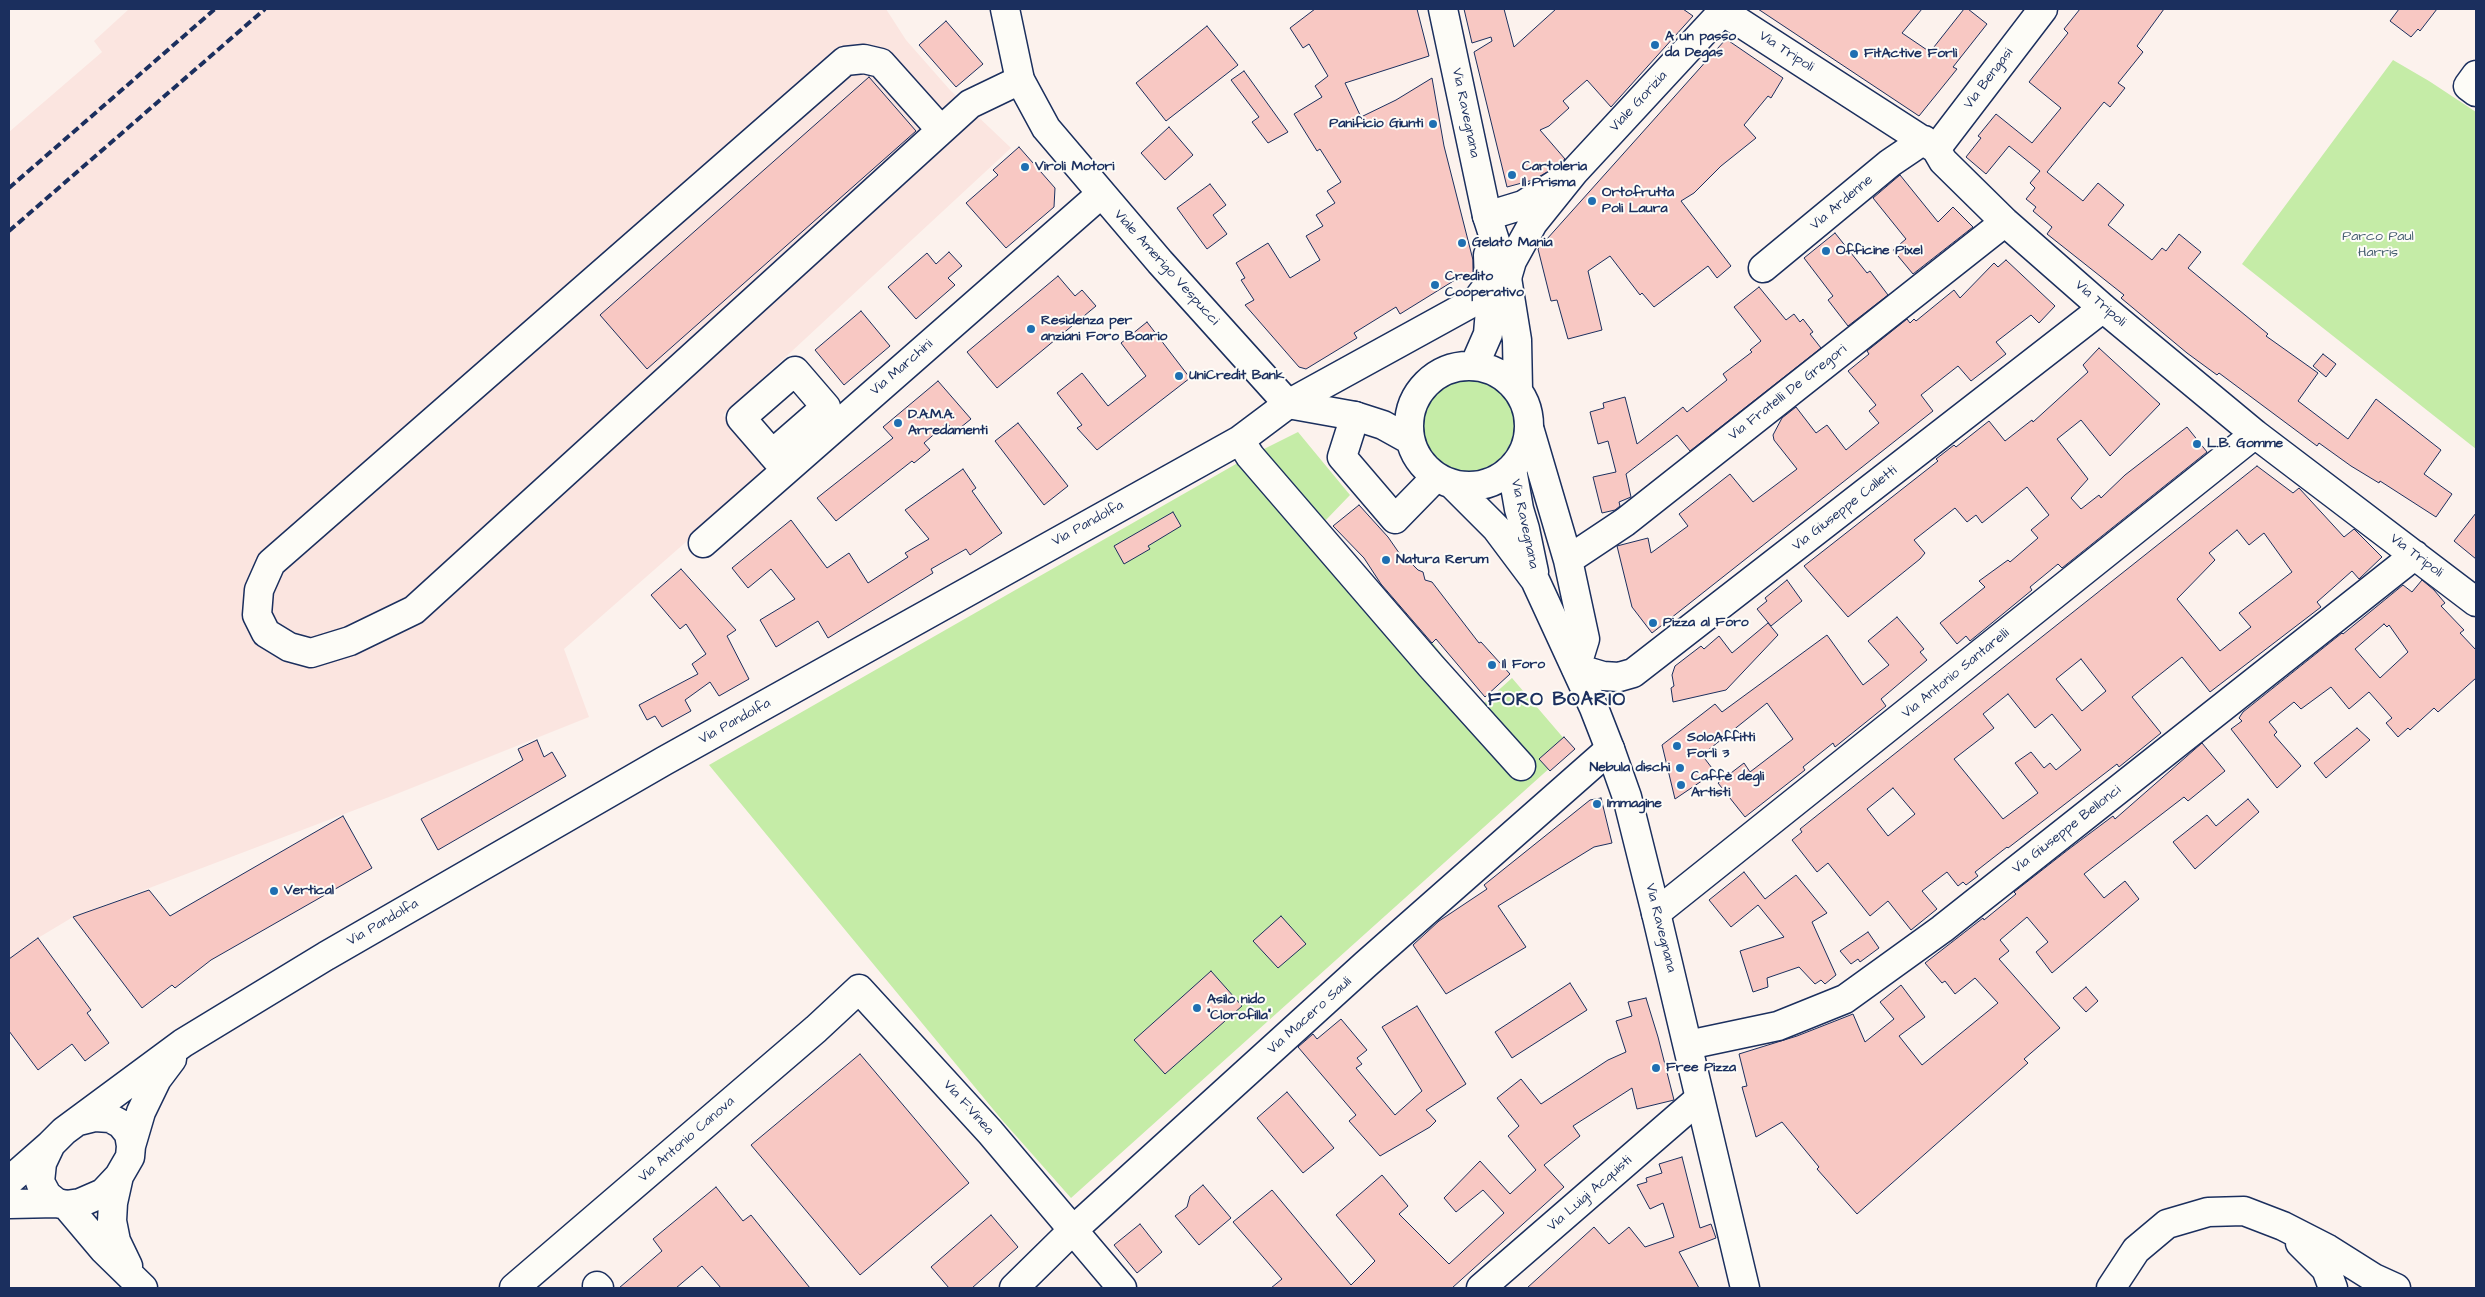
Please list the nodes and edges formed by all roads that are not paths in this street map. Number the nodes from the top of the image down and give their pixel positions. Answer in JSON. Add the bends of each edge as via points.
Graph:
{"nodes":[{"id":1,"x":1005,"y":9,"type":"edge"},
{"id":2,"x":1442,"y":9,"type":"edge"},
{"id":3,"x":1722,"y":9,"type":"edge"},
{"id":4,"x":2043,"y":9,"type":"edge"},
{"id":5,"x":2476,"y":75,"type":"edge"},
{"id":6,"x":1020,"y":80,"type":"junction"},
{"id":7,"x":2476,"y":92,"type":"edge"},
{"id":8,"x":941,"y":130,"type":"junction"},
{"id":9,"x":1930,"y":144,"type":"junction"},
{"id":10,"x":1574,"y":172,"type":"junction"},
{"id":11,"x":1100,"y":194,"type":"junction"},
{"id":12,"x":1487,"y":216,"type":"junction"},
{"id":13,"x":2005,"y":222,"type":"junction"},
{"id":14,"x":1763,"y":268,"type":"dead end"},
{"id":15,"x":1498,"y":281,"type":"junction"},
{"id":16,"x":2103,"y":308,"type":"junction"},
{"id":17,"x":1474,"y":366,"type":"junction"},
{"id":18,"x":1518,"y":390,"type":"junction"},
{"id":19,"x":1288,"y":404,"type":"junction"},
{"id":20,"x":1355,"y":416,"type":"junction"},
{"id":21,"x":1530,"y":431,"type":"junction"},
{"id":22,"x":2255,"y":434,"type":"junction"},
{"id":23,"x":1240,"y":440,"type":"junction"},
{"id":24,"x":1410,"y":440,"type":"junction"},
{"id":25,"x":1512,"y":469,"type":"junction"},
{"id":26,"x":1444,"y":481,"type":"junction"},
{"id":27,"x":703,"y":543,"type":"dead end"},
{"id":28,"x":2415,"y":555,"type":"junction"},
{"id":29,"x":1568,"y":560,"type":"junction"},
{"id":30,"x":1535,"y":580,"type":"junction"},
{"id":31,"x":2476,"y":602,"type":"edge"},
{"id":32,"x":1576,"y":668,"type":"junction"},
{"id":33,"x":1610,"y":748,"type":"junction"},
{"id":34,"x":1521,"y":766,"type":"dead end"},
{"id":35,"x":1656,"y":913,"type":"junction"},
{"id":36,"x":859,"y":989,"type":"joint"},
{"id":37,"x":183,"y":1043,"type":"junction"},
{"id":38,"x":1688,"y":1045,"type":"junction"},
{"id":39,"x":1699,"y":1099,"type":"junction"},
{"id":40,"x":79,"y":1121,"type":"junction"},
{"id":41,"x":51,"y":1144,"type":"junction"},
{"id":42,"x":131,"y":1146,"type":"junction"},
{"id":43,"x":119,"y":1176,"type":"junction"},
{"id":44,"x":9,"y":1181,"type":"edge"},
{"id":45,"x":9,"y":1204,"type":"edge"},
{"id":46,"x":61,"y":1204,"type":"junction"},
{"id":47,"x":2283,"y":1226,"type":"junction"},
{"id":48,"x":1072,"y":1231,"type":"junction"},
{"id":49,"x":139,"y":1283,"type":"edge"},
{"id":50,"x":514,"y":1288,"type":"edge"},
{"id":51,"x":1014,"y":1288,"type":"edge"},
{"id":52,"x":1122,"y":1288,"type":"edge"},
{"id":53,"x":1481,"y":1288,"type":"edge"},
{"id":54,"x":1745,"y":1288,"type":"edge"},
{"id":55,"x":2111,"y":1288,"type":"edge"},
{"id":56,"x":2333,"y":1288,"type":"edge"},
{"id":57,"x":2396,"y":1288,"type":"edge"}],
"edges":[{"from":1,"to":6,"type":"main road","name":"Viale Amerigo Vespucci"},
{"from":2,"to":12,"type":"main road","name":"Via Ravegnana"},
{"from":3,"to":9,"type":"main road","name":"Via Tripoli"},
{"from":3,"to":10,"type":"main road","name":"Viale Gorizia"},
{"from":4,"to":9,"type":"main road","name":"Via Bengasi"},
{"from":5,"to":7,"type":"main road","via":[[2468,86]]},
{"from":6,"to":8,"type":"main road","via":[[970,104]]},
{"from":6,"to":11,"type":"main road","name":"Viale Amerigo Vespucci","via":[[1046,128]]},
{"from":8,"to":8,"type":"main road","via":[[414,610],[350,641],[311,652],[289,646],[266,633],[257,615],[259,590],[271,563],[845,61],[864,59],[881,63]]},
{"from":9,"to":13,"type":"main road","name":"Via Tripoli"},
{"from":9,"to":14,"type":"main road","name":"Via Ardenne","via":[[1890,163]]},
{"from":10,"to":12,"type":"main road","name":"Viale Gorizia","via":[[1523,204]]},
{"from":10,"to":15,"type":"main road","name":"Viale Gorizia","via":[[1533,223]]},
{"from":11,"to":19,"type":"main road","name":"Viale Amerigo Vespucci"},
{"from":11,"to":27,"type":"main road","name":"Via Marchini","via":[[779,462]]},
{"from":12,"to":15,"type":"main road","name":"Via Ravegnana"},
{"from":13,"to":16,"type":"main road","name":"Via Tripoli"},
{"from":13,"to":29,"type":"main road","name":"Via Fratelli De Gregori","via":[[1625,522]]},
{"from":15,"to":17,"type":"main road","name":"Via Ravegnana","via":[[1488,334]]},
{"from":15,"to":18,"type":"main road","name":"Via Ravegnana","via":[[1517,340]]},
{"from":15,"to":19,"type":"main road","name":"Via Pandolfa","via":[[1477,300]]},
{"from":16,"to":22,"type":"main road","name":"Via Tripoli"},
{"from":16,"to":32,"type":"main road","name":"Via Giuseppe Calletti","via":[[1633,673],[1619,677],[1603,676]]},
{"from":17,"to":18,"type":"main road","via":[[1491,369]]},
{"from":17,"to":24,"type":"main road","via":[[1459,366],[1445,371],[1421,389],[1409,416]]},
{"from":18,"to":21,"type":"main road","via":[[1525,403]]},
{"from":19,"to":20,"type":"main road"},
{"from":19,"to":23,"type":"main road","name":"Via Pandolfa"},
{"from":20,"to":24,"type":"main road","via":[[1383,425]]},
{"from":20,"to":26,"type":"main road","via":[[1342,457],[1395,519]]},
{"from":21,"to":25,"type":"main road","via":[[1521,458]]},
{"from":21,"to":29,"type":"main road"},
{"from":22,"to":28,"type":"main road","name":"Via Tripoli"},
{"from":22,"to":35,"type":"main road","name":"Via Antonio Santarelli"},
{"from":23,"to":34,"type":"main road","via":[[1250,456],[1431,666]]},
{"from":23,"to":37,"type":"main road","name":"Via Pandolfa","via":[[664,761],[326,956]]},
{"from":24,"to":26,"type":"main road","via":[[1419,461]]},
{"from":25,"to":26,"type":"main road","via":[[1484,485],[1469,487]]},
{"from":25,"to":30,"type":"main road","name":"Via Ravegnana"},
{"from":26,"to":30,"type":"main road","name":"Via Ravegnana","via":[[1496,528]]},
{"from":28,"to":31,"type":"main road","name":"Via Tripoli"},
{"from":28,"to":38,"type":"main road","name":"Via Giuseppe Bellonci","via":[[1942,929],[1845,999],[1778,1026]]},
{"from":29,"to":32,"type":"main road","via":[[1585,639]]},
{"from":30,"to":32,"type":"main road","name":"Via Ravegnana"},
{"from":32,"to":33,"type":"main road","name":"Via Ravegnana"},
{"from":33,"to":35,"type":"main road","name":"Via Ravegnana","via":[[1627,797]]},
{"from":33,"to":48,"type":"main road","name":"Via Macero Sauli"},
{"from":35,"to":38,"type":"main road","name":"Via Ravegnana"},
{"from":36,"to":48,"type":"main road","name":"Via F.Vinea","via":[[990,1132]]},
{"from":36,"to":50,"type":"main road","name":"Via Antonio Canova"},
{"from":37,"to":40,"type":"main road","name":"Via Pandolfa"},
{"from":37,"to":42,"type":"main road","name":"Via Pandolfa","via":[[157,1079],[141,1112]]},
{"from":38,"to":39,"type":"main road","name":"Via Ravegnana"},
{"from":39,"to":53,"type":"main road","name":"Via Luigi Acquisti"},
{"from":39,"to":54,"type":"main road","name":"Via Ravegnana"},
{"from":40,"to":41,"type":"main road","name":"Via Pandolfa"},
{"from":40,"to":42,"type":"main road","name":"Via Pandolfa","via":[[110,1118],[129,1134]]},
{"from":41,"to":44,"type":"main road","name":"Via Pandolfa"},
{"from":41,"to":46,"type":"main road","name":"Via Pandolfa","via":[[42,1163],[40,1182],[47,1195]]},
{"from":42,"to":43,"type":"main road","name":"Via Pandolfa","via":[[130,1157]]},
{"from":43,"to":46,"type":"main road","name":"Via Pandolfa","via":[[103,1194],[80,1203]]},
{"from":43,"to":49,"type":"main road","via":[[112,1221],[116,1241]]},
{"from":45,"to":46,"type":"main road","name":"Via Pandolfa"},
{"from":46,"to":49,"type":"main road"},
{"from":47,"to":55,"type":"main road","via":[[2244,1211],[2208,1212],[2167,1224],[2136,1250]]},
{"from":47,"to":56,"type":"main road","via":[[2326,1269]]},
{"from":47,"to":57,"type":"main road"},
{"from":48,"to":51,"type":"main road","name":"Via Macero Sauli"},
{"from":48,"to":52,"type":"main road","name":"Via F.Vinea"}]}
